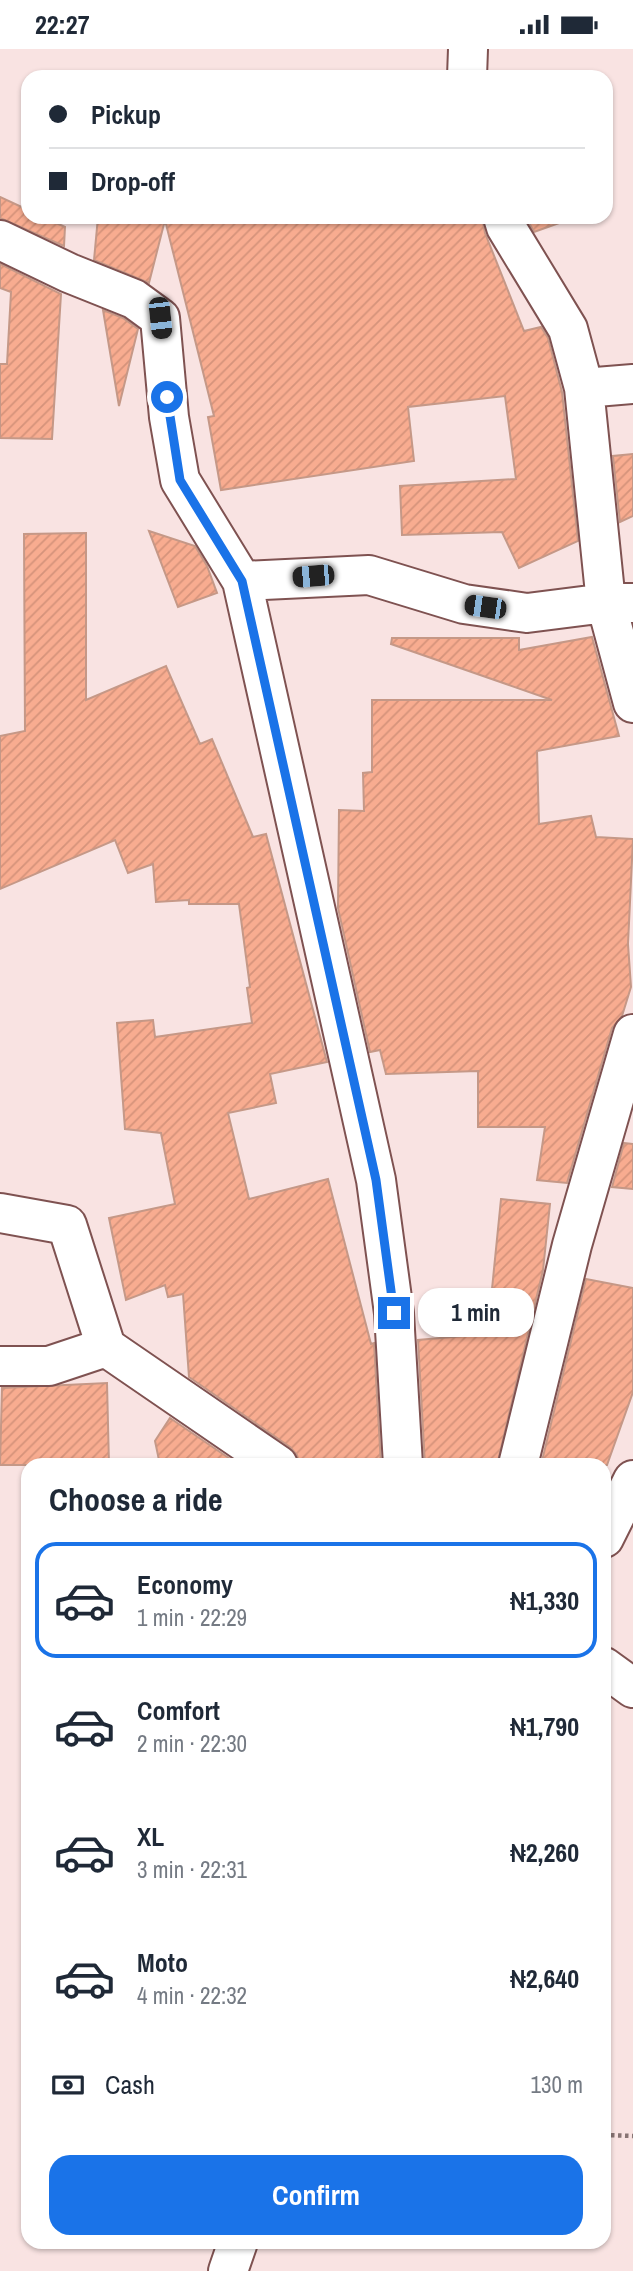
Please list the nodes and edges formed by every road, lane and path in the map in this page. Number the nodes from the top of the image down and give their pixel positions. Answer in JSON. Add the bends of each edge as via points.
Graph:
{"nodes":[{"id":1,"x":468,"y":49,"type":"edge"},
{"id":2,"x":467,"y":70,"type":"edge"},
{"id":3,"x":505,"y":224,"type":"edge"},
{"id":4,"x":0,"y":240,"type":"edge"},
{"id":5,"x":633,"y":384,"type":"edge"},
{"id":6,"x":584,"y":388,"type":"junction"},
{"id":7,"x":242,"y":581,"type":"junction"},
{"id":8,"x":620,"y":603,"type":"edge"},
{"id":9,"x":633,"y":703,"type":"edge"},
{"id":10,"x":633,"y":1034,"type":"edge"},
{"id":11,"x":0,"y":1213,"type":"edge"},
{"id":12,"x":106,"y":1347,"type":"junction"},
{"id":13,"x":0,"y":1366,"type":"edge"},
{"id":14,"x":268,"y":1458,"type":"edge"},
{"id":15,"x":403,"y":1458,"type":"edge"},
{"id":16,"x":520,"y":1458,"type":"edge"},
{"id":17,"x":633,"y":1480,"type":"edge"},
{"id":18,"x":611,"y":1524,"type":"edge"},
{"id":19,"x":611,"y":1672,"type":"edge"},
{"id":20,"x":633,"y":1688,"type":"edge"},
{"id":21,"x":611,"y":2135,"type":"edge"},
{"id":22,"x":633,"y":2136,"type":"edge"},
{"id":23,"x":236,"y":2249,"type":"edge"},
{"id":24,"x":228,"y":2271,"type":"edge"}],
"edges":[{"from":1,"to":2,"type":"street"},
{"from":3,"to":6,"type":"street","via":[[568,329]]},
{"from":4,"to":7,"type":"street","via":[[134,299],[160,318],[180,480]]},
{"from":5,"to":6,"type":"street"},
{"from":6,"to":8,"type":"street"},
{"from":7,"to":8,"type":"street","via":[[369,575],[464,604],[527,613]]},
{"from":7,"to":15,"type":"street","via":[[376,1180],[394,1313]]},
{"from":8,"to":9,"type":"street"},
{"from":10,"to":16,"type":"street","via":[[572,1245]]},
{"from":11,"to":12,"type":"street","via":[[67,1225]]},
{"from":12,"to":13,"type":"street","via":[[49,1366]]},
{"from":12,"to":14,"type":"street"},
{"from":17,"to":18,"type":"street"},
{"from":19,"to":20,"type":"street"},
{"from":21,"to":22,"type":"path"},
{"from":23,"to":24,"type":"street"}]}
